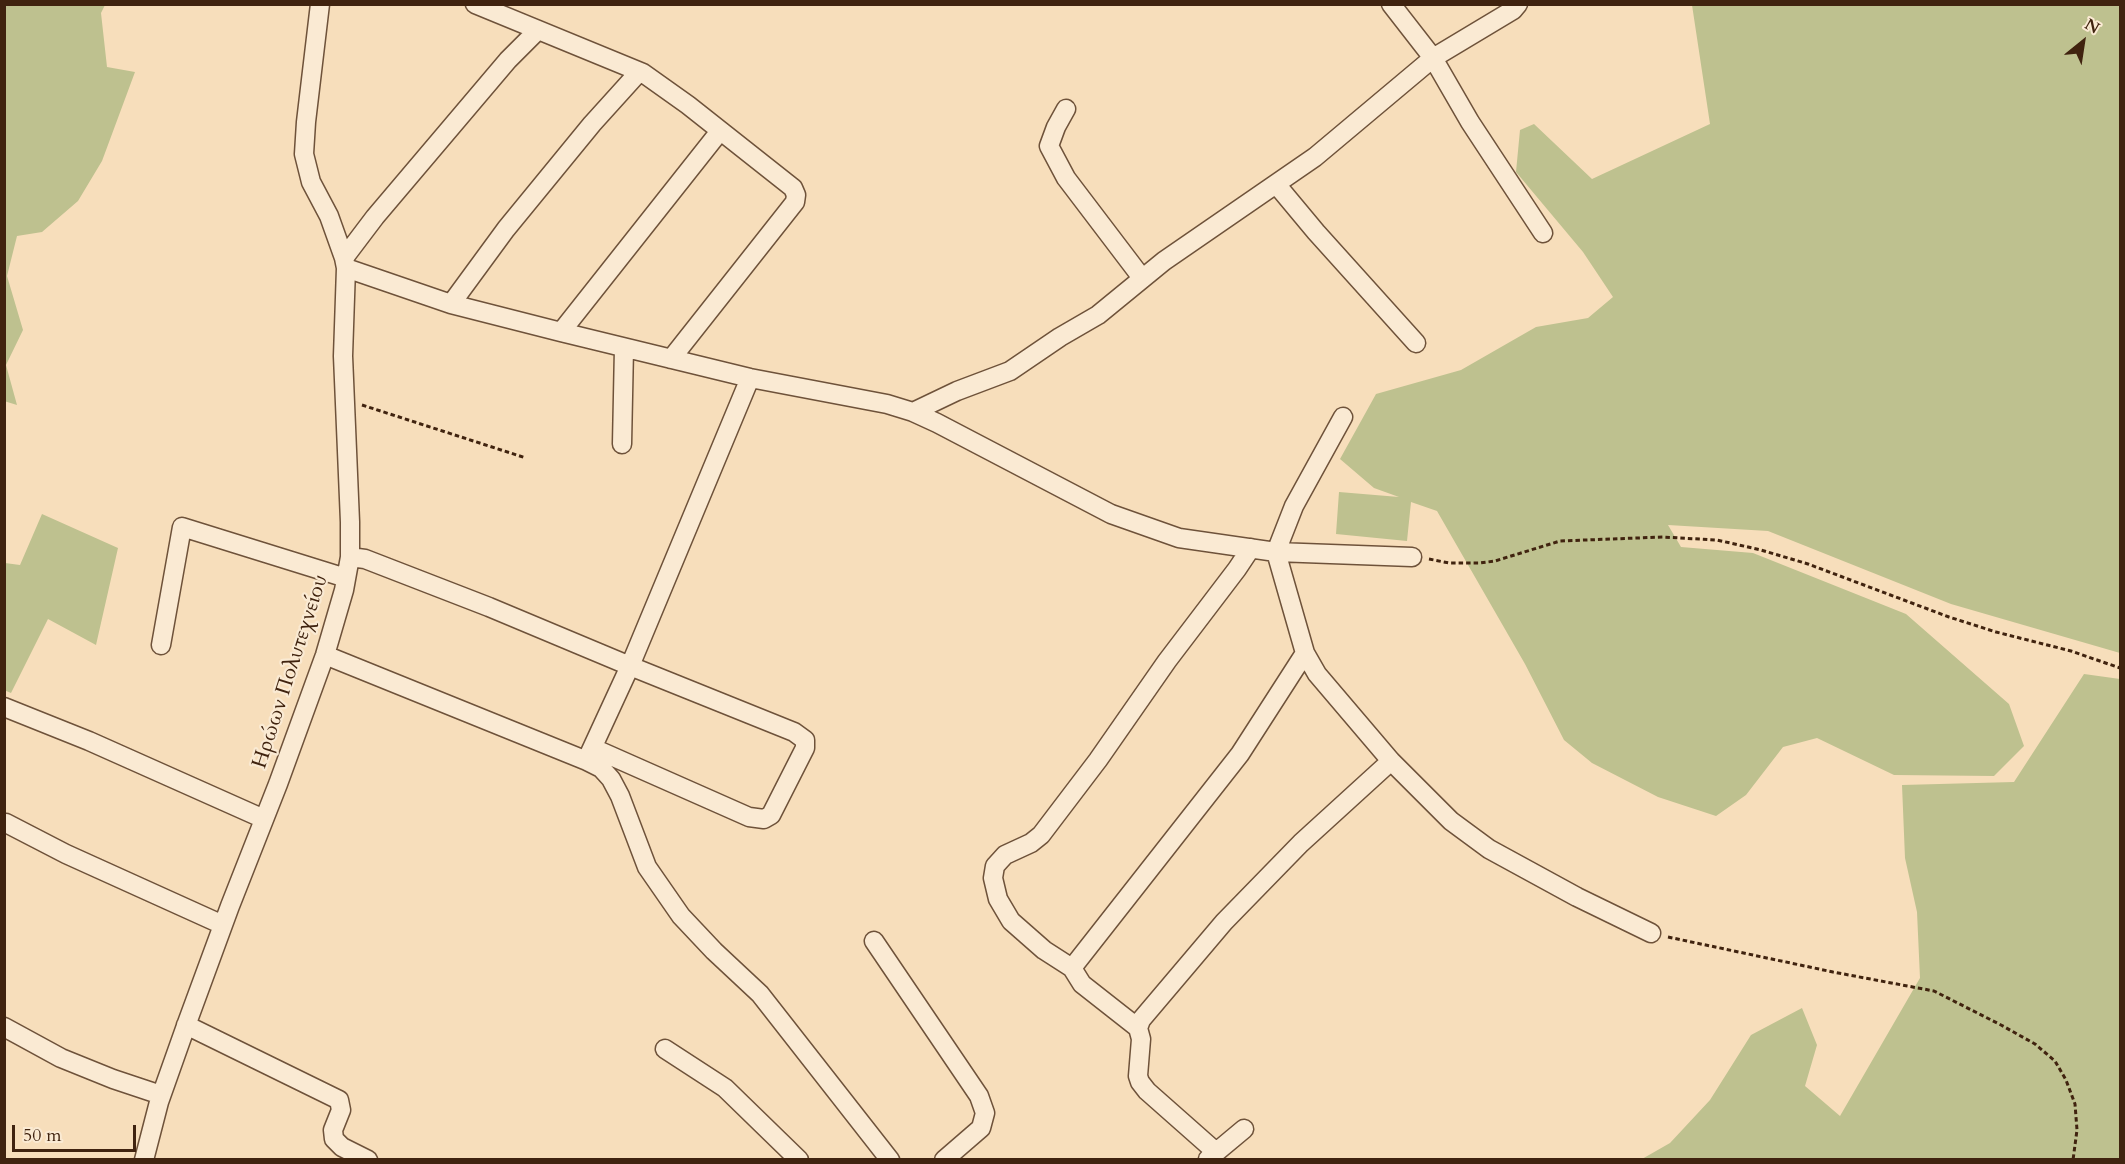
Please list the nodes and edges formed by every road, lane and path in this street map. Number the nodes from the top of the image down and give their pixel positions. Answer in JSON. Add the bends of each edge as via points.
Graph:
{"nodes":[{"id":1,"x":320,"y":4,"type":"edge"},
{"id":2,"x":475,"y":4,"type":"edge"},
{"id":3,"x":1391,"y":4,"type":"edge"},
{"id":4,"x":1518,"y":4,"type":"edge"},
{"id":5,"x":538,"y":30,"type":"junction"},
{"id":6,"x":1432,"y":58,"type":"junction"},
{"id":7,"x":639,"y":72,"type":"junction"},
{"id":8,"x":1066,"y":109,"type":"dead end"},
{"id":9,"x":720,"y":131,"type":"junction"},
{"id":10,"x":1276,"y":184,"type":"junction"},
{"id":11,"x":1544,"y":233,"type":"dead end"},
{"id":12,"x":345,"y":263,"type":"junction"},
{"id":13,"x":1142,"y":278,"type":"junction"},
{"id":14,"x":451,"y":304,"type":"junction"},
{"id":15,"x":561,"y":332,"type":"junction"},
{"id":16,"x":1416,"y":343,"type":"dead end"},
{"id":17,"x":624,"y":348,"type":"junction"},
{"id":18,"x":671,"y":360,"type":"junction"},
{"id":19,"x":750,"y":378,"type":"junction"},
{"id":20,"x":346,"y":401,"type":"junction"},
{"id":21,"x":913,"y":412,"type":"junction"},
{"id":22,"x":1343,"y":417,"type":"dead end"},
{"id":23,"x":622,"y":444,"type":"dead end"},
{"id":24,"x":526,"y":458,"type":"dead end"},
{"id":25,"x":1251,"y":548,"type":"junction"},
{"id":26,"x":1276,"y":552,"type":"junction"},
{"id":27,"x":350,"y":557,"type":"junction"},
{"id":28,"x":1412,"y":557,"type":"joint"},
{"id":29,"x":346,"y":578,"type":"junction"},
{"id":30,"x":161,"y":645,"type":"dead end"},
{"id":31,"x":1305,"y":653,"type":"junction"},
{"id":32,"x":325,"y":655,"type":"junction"},
{"id":33,"x":630,"y":666,"type":"junction"},
{"id":34,"x":2121,"y":668,"type":"edge"},
{"id":35,"x":4,"y":707,"type":"edge"},
{"id":36,"x":590,"y":754,"type":"junction"},
{"id":37,"x":1391,"y":761,"type":"junction"},
{"id":38,"x":264,"y":819,"type":"junction"},
{"id":39,"x":6,"y":824,"type":"dead end"},
{"id":40,"x":224,"y":926,"type":"junction"},
{"id":41,"x":1651,"y":933,"type":"joint"},
{"id":42,"x":874,"y":941,"type":"dead end"},
{"id":43,"x":1072,"y":968,"type":"junction"},
{"id":44,"x":186,"y":1025,"type":"junction"},
{"id":45,"x":4,"y":1027,"type":"edge"},
{"id":46,"x":1138,"y":1028,"type":"junction"},
{"id":47,"x":665,"y":1049,"type":"dead end"},
{"id":48,"x":161,"y":1095,"type":"junction"},
{"id":49,"x":1244,"y":1129,"type":"dead end"},
{"id":50,"x":1212,"y":1156,"type":"edge"},
{"id":51,"x":144,"y":1160,"type":"edge"},
{"id":52,"x":368,"y":1160,"type":"edge"},
{"id":53,"x":799,"y":1160,"type":"edge"},
{"id":54,"x":890,"y":1160,"type":"edge"},
{"id":55,"x":944,"y":1160,"type":"edge"},
{"id":56,"x":2073,"y":1160,"type":"edge"}],
"edges":[{"from":1,"to":12,"type":"street","name":"Ηρώων Πολυτεχνείου","via":[[304,154],[311,182],[329,216]]},
{"from":2,"to":5,"type":"street"},
{"from":3,"to":6,"type":"street"},
{"from":4,"to":6,"type":"street"},
{"from":5,"to":7,"type":"street"},
{"from":5,"to":12,"type":"street","via":[[382,209]]},
{"from":6,"to":10,"type":"street","via":[[1315,157]]},
{"from":6,"to":11,"type":"street"},
{"from":7,"to":9,"type":"street"},
{"from":7,"to":14,"type":"street","via":[[506,229]]},
{"from":8,"to":13,"type":"street","via":[[1049,146],[1066,178]]},
{"from":9,"to":15,"type":"street"},
{"from":9,"to":18,"type":"street","via":[[793,188],[795,202]]},
{"from":10,"to":13,"type":"street"},
{"from":10,"to":16,"type":"street"},
{"from":12,"to":14,"type":"street"},
{"from":12,"to":20,"type":"street","name":"Ηρώων Πολυτεχνείου"},
{"from":13,"to":21,"type":"street","via":[[1098,315],[1010,370]]},
{"from":14,"to":15,"type":"street"},
{"from":15,"to":17,"type":"street"},
{"from":17,"to":18,"type":"street"},
{"from":17,"to":23,"type":"street"},
{"from":18,"to":19,"type":"street"},
{"from":19,"to":21,"type":"street"},
{"from":19,"to":33,"type":"street"},
{"from":20,"to":24,"type":"path"},
{"from":20,"to":27,"type":"street","name":"Ηρώων Πολυτεχνείου"},
{"from":21,"to":25,"type":"street","via":[[1111,514],[1179,538]]},
{"from":22,"to":26,"type":"street","via":[[1294,506]]},
{"from":25,"to":26,"type":"street"},
{"from":25,"to":43,"type":"street","via":[[1041,835],[1005,855],[995,866],[993,878],[998,899],[1011,921]]},
{"from":26,"to":28,"type":"street"},
{"from":26,"to":31,"type":"street"},
{"from":27,"to":29,"type":"street","name":"Ηρώων Πολυτεχνείου"},
{"from":27,"to":33,"type":"street","via":[[489,607]]},
{"from":28,"to":34,"type":"path","via":[[1480,563],[1560,541],[1663,537],[1717,540],[1808,564],[1948,617]]},
{"from":29,"to":30,"type":"street","via":[[182,527]]},
{"from":29,"to":32,"type":"street","name":"Ηρώων Πολυτεχνείου"},
{"from":31,"to":37,"type":"street","via":[[1317,674]]},
{"from":31,"to":43,"type":"street","via":[[1240,754]]},
{"from":32,"to":36,"type":"street"},
{"from":32,"to":38,"type":"street","name":"Ηρώων Πολυτεχνείου"},
{"from":33,"to":36,"type":"street"},
{"from":33,"to":36,"type":"street","via":[[794,732],[805,740],[805,748],[771,816],[764,819],[749,817]]},
{"from":35,"to":38,"type":"street"},
{"from":36,"to":54,"type":"street","via":[[611,779],[647,867],[681,916],[760,994]]},
{"from":37,"to":41,"type":"street","via":[[1451,821],[1489,849]]},
{"from":37,"to":46,"type":"street","via":[[1224,922]]},
{"from":38,"to":40,"type":"street","name":"Ηρώων Πολυτεχνείου"},
{"from":39,"to":40,"type":"street"},
{"from":40,"to":44,"type":"street","name":"Ηρώων Πολυτεχνείου"},
{"from":41,"to":56,"type":"path","via":[[1934,991],[2001,1025],[2035,1044],[2055,1061],[2066,1080],[2075,1104]]},
{"from":42,"to":55,"type":"street","via":[[979,1096],[985,1113],[981,1128]]},
{"from":43,"to":46,"type":"street","via":[[1082,984]]},
{"from":44,"to":48,"type":"street","name":"Ηρώων Πολυτεχνείου"},
{"from":44,"to":52,"type":"street","via":[[339,1100],[341,1110],[333,1130],[334,1139]]},
{"from":45,"to":48,"type":"street","via":[[61,1058]]},
{"from":46,"to":50,"type":"street","via":[[1140,1082]]},
{"from":47,"to":53,"type":"street","via":[[725,1088]]},
{"from":48,"to":51,"type":"street","name":"Ηρώων Πολυτεχνείου"},
{"from":49,"to":50,"type":"street"}]}
